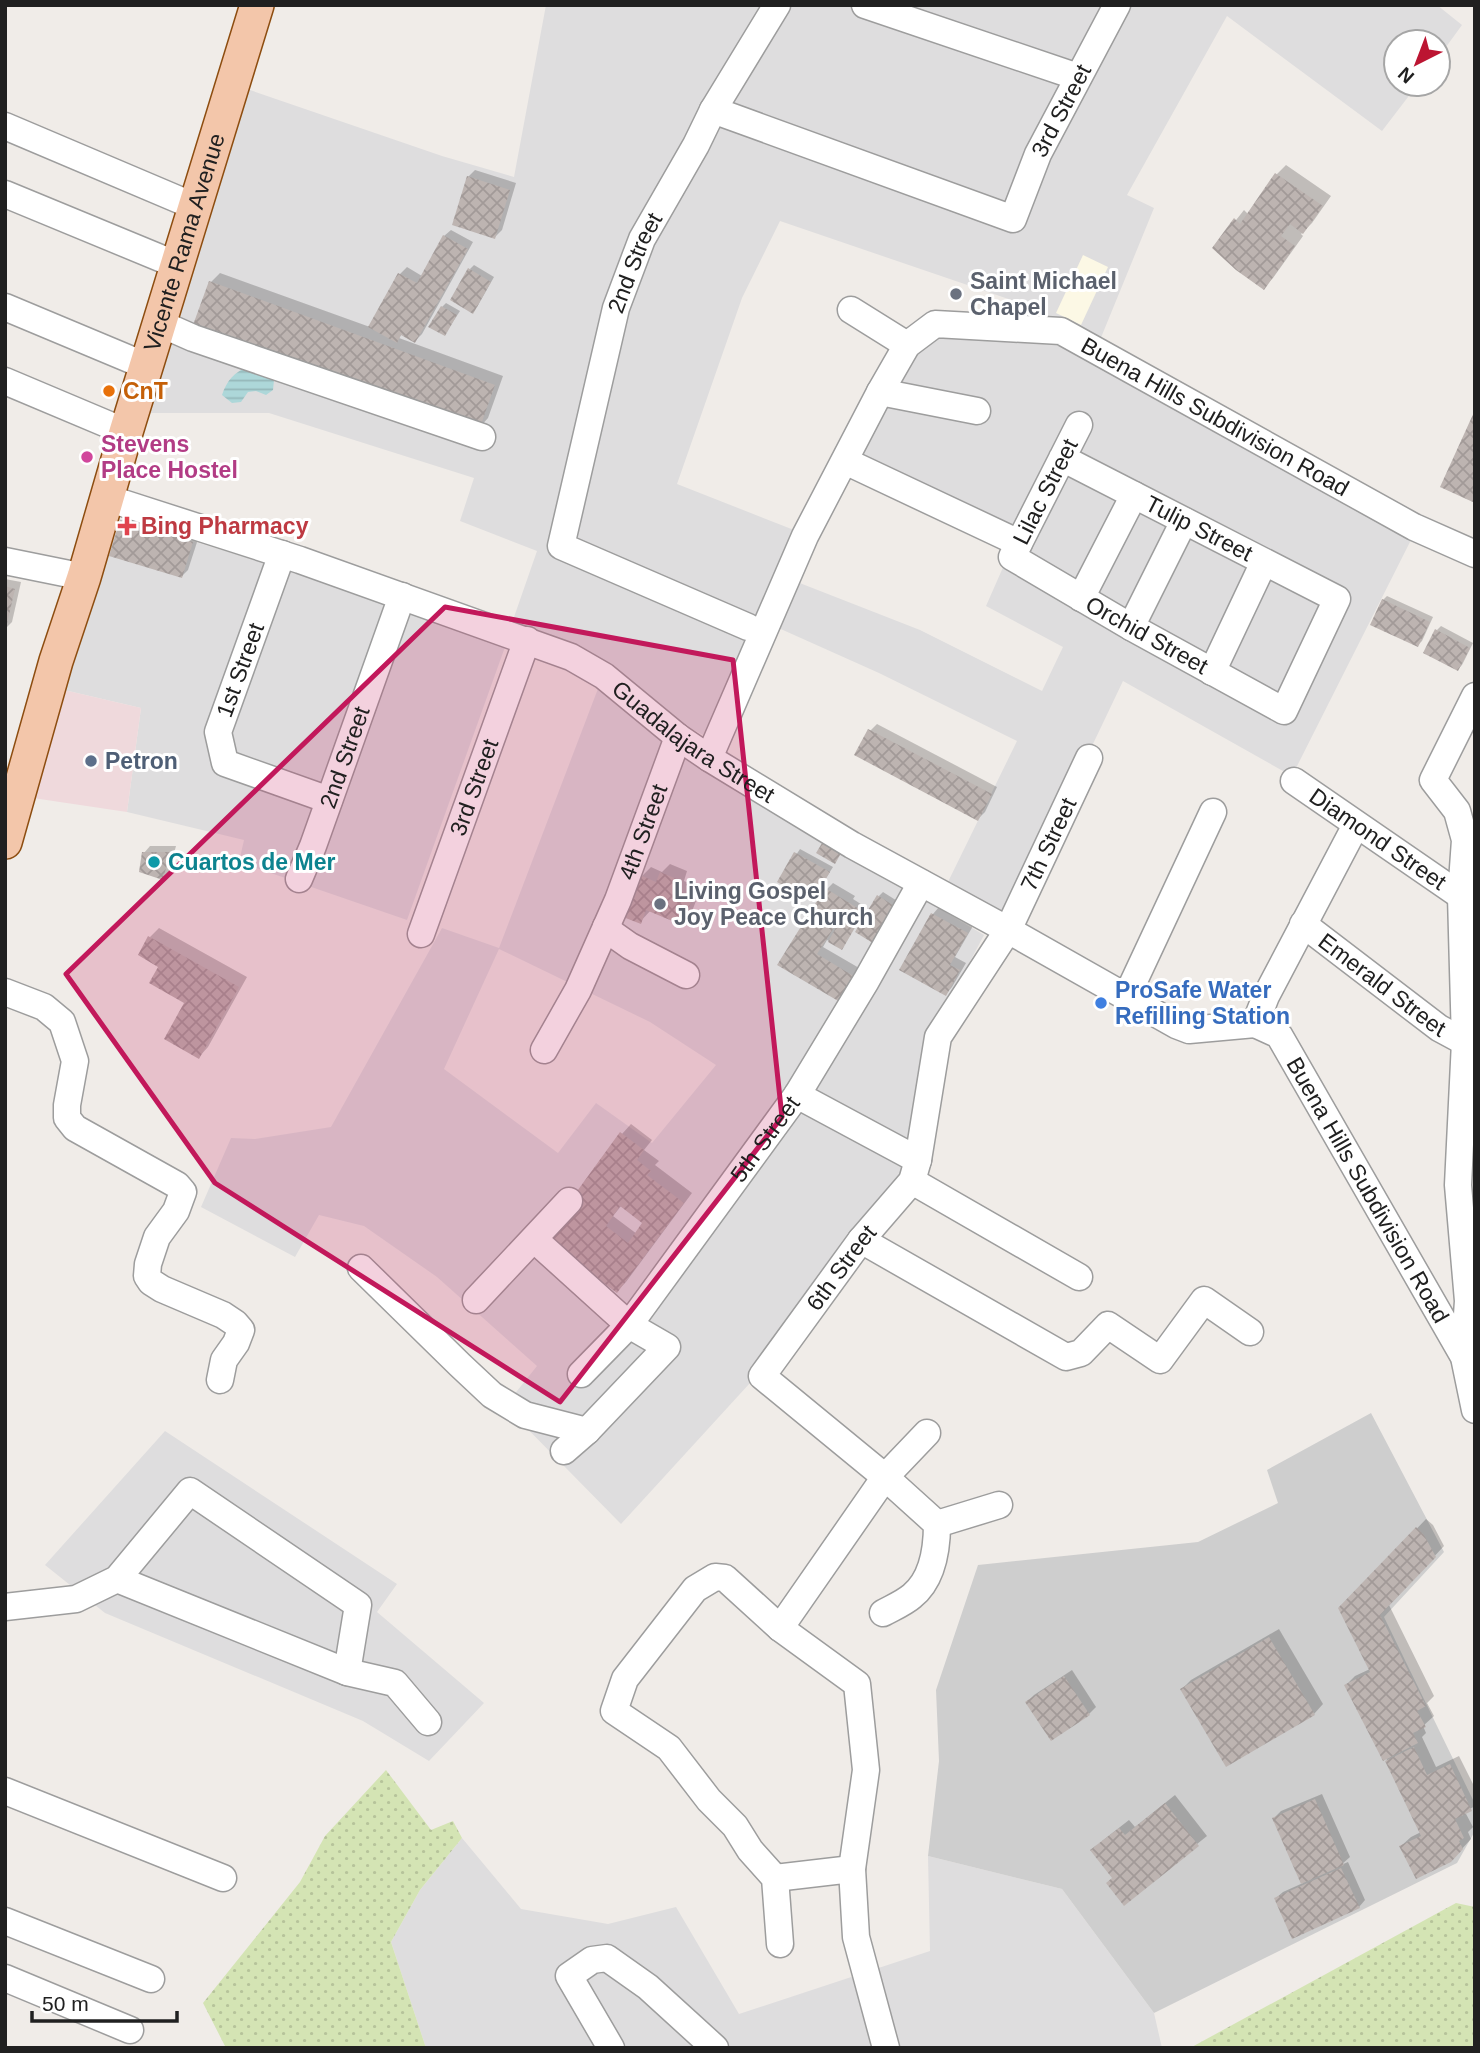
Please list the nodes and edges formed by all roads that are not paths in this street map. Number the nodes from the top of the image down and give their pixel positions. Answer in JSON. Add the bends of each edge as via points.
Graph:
{"nodes":[{"id":1,"x":777,"y":5,"type":"edge"},
{"id":2,"x":866,"y":5,"type":"edge"},
{"id":3,"x":1117,"y":5,"type":"edge"},
{"id":4,"x":249,"y":8,"type":"edge"},
{"id":5,"x":1078,"y":77,"type":"junction"},
{"id":6,"x":713,"y":110,"type":"junction"},
{"id":7,"x":5,"y":126,"type":"edge"},
{"id":8,"x":5,"y":194,"type":"edge"},
{"id":9,"x":196,"y":207,"type":"junction"},
{"id":10,"x":177,"y":265,"type":"junction"},
{"id":11,"x":5,"y":307,"type":"edge"},
{"id":12,"x":852,"y":310,"type":"dead end"},
{"id":13,"x":159,"y":323,"type":"junction"},
{"id":14,"x":907,"y":345,"type":"junction"},
{"id":15,"x":146,"y":366,"type":"junction"},
{"id":16,"x":5,"y":381,"type":"edge"},
{"id":17,"x":880,"y":392,"type":"junction"},
{"id":18,"x":977,"y":411,"type":"dead end"},
{"id":19,"x":1079,"y":425,"type":"dead end"},
{"id":20,"x":126,"y":432,"type":"junction"},
{"id":21,"x":482,"y":437,"type":"dead end"},
{"id":22,"x":1062,"y":457,"type":"junction"},
{"id":23,"x":845,"y":461,"type":"junction"},
{"id":24,"x":1134,"y":495,"type":"junction"},
{"id":25,"x":107,"y":498,"type":"junction"},
{"id":26,"x":1184,"y":520,"type":"junction"},
{"id":27,"x":1016,"y":550,"type":"junction"},
{"id":28,"x":282,"y":554,"type":"junction"},
{"id":29,"x":1475,"y":554,"type":"edge"},
{"id":30,"x":5,"y":561,"type":"edge"},
{"id":31,"x":1264,"y":562,"type":"junction"},
{"id":32,"x":84,"y":578,"type":"junction"},
{"id":33,"x":402,"y":596,"type":"junction"},
{"id":34,"x":1081,"y":598,"type":"junction"},
{"id":35,"x":1131,"y":627,"type":"junction"},
{"id":36,"x":748,"y":628,"type":"dead end"},
{"id":37,"x":527,"y":640,"type":"junction"},
{"id":38,"x":1212,"y":671,"type":"junction"},
{"id":39,"x":1475,"y":696,"type":"edge"},
{"id":40,"x":1284,"y":711,"type":"joint"},
{"id":41,"x":678,"y":737,"type":"junction"},
{"id":42,"x":709,"y":758,"type":"junction"},
{"id":43,"x":1089,"y":758,"type":"dead end"},
{"id":44,"x":1294,"y":781,"type":"dead end"},
{"id":45,"x":13,"y":792,"type":"edge"},
{"id":46,"x":329,"y":800,"type":"junction"},
{"id":47,"x":1213,"y":812,"type":"dead end"},
{"id":48,"x":1356,"y":825,"type":"junction"},
{"id":49,"x":5,"y":842,"type":"edge"},
{"id":50,"x":299,"y":879,"type":"dead end"},
{"id":51,"x":922,"y":883,"type":"junction"},
{"id":52,"x":1461,"y":896,"type":"junction"},
{"id":53,"x":1303,"y":924,"type":"junction"},
{"id":54,"x":606,"y":927,"type":"junction"},
{"id":55,"x":1008,"y":930,"type":"junction"},
{"id":56,"x":421,"y":934,"type":"dead end"},
{"id":57,"x":686,"y":975,"type":"dead end"},
{"id":58,"x":5,"y":992,"type":"edge"},
{"id":59,"x":1126,"y":998,"type":"junction"},
{"id":60,"x":1255,"y":1024,"type":"junction"},
{"id":61,"x":1465,"y":1042,"type":"junction"},
{"id":62,"x":544,"y":1050,"type":"dead end"},
{"id":63,"x":797,"y":1095,"type":"junction"},
{"id":64,"x":915,"y":1171,"type":"junction"},
{"id":65,"x":569,"y":1201,"type":"dead end"},
{"id":66,"x":535,"y":1240,"type":"junction"},
{"id":67,"x":861,"y":1240,"type":"junction"},
{"id":68,"x":361,"y":1268,"type":"dead end"},
{"id":69,"x":1079,"y":1277,"type":"dead end"},
{"id":70,"x":476,"y":1300,"type":"dead end"},
{"id":71,"x":629,"y":1325,"type":"junction"},
{"id":72,"x":1250,"y":1332,"type":"dead end"},
{"id":73,"x":1464,"y":1357,"type":"junction"},
{"id":74,"x":581,"y":1374,"type":"dead end"},
{"id":75,"x":220,"y":1380,"type":"dead end"},
{"id":76,"x":1475,"y":1410,"type":"edge"},
{"id":77,"x":587,"y":1432,"type":"junction"},
{"id":78,"x":927,"y":1433,"type":"dead end"},
{"id":79,"x":564,"y":1451,"type":"dead end"},
{"id":80,"x":885,"y":1477,"type":"junction"},
{"id":81,"x":999,"y":1505,"type":"dead end"},
{"id":82,"x":937,"y":1536,"type":"junction"},
{"id":83,"x":117,"y":1579,"type":"junction"},
{"id":84,"x":5,"y":1606,"type":"edge"},
{"id":85,"x":883,"y":1613,"type":"dead end"},
{"id":86,"x":780,"y":1628,"type":"junction"},
{"id":87,"x":347,"y":1672,"type":"junction"},
{"id":88,"x":428,"y":1723,"type":"dead end"},
{"id":89,"x":5,"y":1791,"type":"edge"},
{"id":90,"x":852,"y":1869,"type":"junction"},
{"id":91,"x":223,"y":1878,"type":"dead end"},
{"id":92,"x":775,"y":1878,"type":"junction"},
{"id":93,"x":5,"y":1921,"type":"edge"},
{"id":94,"x":780,"y":1944,"type":"dead end"},
{"id":95,"x":5,"y":1978,"type":"edge"},
{"id":96,"x":151,"y":1979,"type":"dead end"},
{"id":97,"x":130,"y":2030,"type":"dead end"},
{"id":98,"x":611,"y":2048,"type":"edge"},
{"id":99,"x":715,"y":2048,"type":"edge"},
{"id":100,"x":886,"y":2048,"type":"edge"}],
"edges":[{"from":1,"to":6,"type":"street","name":"2nd Street"},
{"from":2,"to":5,"type":"street"},
{"from":3,"to":5,"type":"street","name":"3rd Street"},
{"from":4,"to":9,"type":"main road","name":"Vicente Rama Avenue"},
{"from":5,"to":6,"type":"street","name":"3rd Street","via":[[1038,154],[1013,219]]},
{"from":6,"to":36,"type":"street","name":"2nd Street","via":[[642,239],[617,308],[561,546]]},
{"from":7,"to":9,"type":"street"},
{"from":8,"to":10,"type":"street"},
{"from":9,"to":10,"type":"main road","name":"Vicente Rama Avenue"},
{"from":10,"to":13,"type":"main road","name":"Vicente Rama Avenue"},
{"from":11,"to":15,"type":"street"},
{"from":12,"to":14,"type":"street"},
{"from":13,"to":15,"type":"main road","name":"Vicente Rama Avenue"},
{"from":13,"to":21,"type":"street"},
{"from":14,"to":17,"type":"street","name":"Buena Hills Subdivision Road"},
{"from":14,"to":29,"type":"street","name":"Buena Hills Subdivision Road","via":[[935,324],[1061,331],[1414,527]]},
{"from":15,"to":20,"type":"main road","name":"Vicente Rama Avenue"},
{"from":16,"to":20,"type":"street"},
{"from":17,"to":18,"type":"street"},
{"from":17,"to":23,"type":"street","name":"Buena Hills Subdivision Road"},
{"from":19,"to":22,"type":"street","name":"Lilac Street"},
{"from":20,"to":25,"type":"main road","name":"Vicente Rama Avenue"},
{"from":22,"to":24,"type":"street","name":"Tulip Street"},
{"from":22,"to":27,"type":"street","name":"Lilac Street"},
{"from":23,"to":27,"type":"street","name":"Orchid Street"},
{"from":23,"to":42,"type":"street","name":"Buena Hills Subdivision Road","via":[[804,536]]},
{"from":24,"to":26,"type":"street","name":"Tulip Street"},
{"from":24,"to":34,"type":"street"},
{"from":25,"to":28,"type":"street","name":"Guadalajara Street"},
{"from":25,"to":32,"type":"main road","name":"Vicente Rama Avenue"},
{"from":26,"to":31,"type":"street","name":"Tulip Street"},
{"from":26,"to":35,"type":"street"},
{"from":27,"to":34,"type":"street","name":"Orchid Street"},
{"from":28,"to":33,"type":"street","name":"Guadalajara Street"},
{"from":28,"to":46,"type":"street","name":"1st Street","via":[[218,732],[225,763]]},
{"from":30,"to":32,"type":"street"},
{"from":31,"to":38,"type":"street"},
{"from":31,"to":40,"type":"street","name":"Tulip Street","via":[[1337,599]]},
{"from":32,"to":45,"type":"main road","name":"Vicente Rama Avenue"},
{"from":33,"to":37,"type":"street","name":"Guadalajara Street"},
{"from":33,"to":46,"type":"street","name":"2nd Street"},
{"from":34,"to":35,"type":"street","name":"Orchid Street"},
{"from":35,"to":38,"type":"street","name":"Orchid Street"},
{"from":37,"to":41,"type":"street","name":"Guadalajara Street","via":[[604,676]]},
{"from":37,"to":56,"type":"street","name":"3rd Street"},
{"from":38,"to":40,"type":"street","name":"Orchid Street"},
{"from":39,"to":52,"type":"street","via":[[1433,780],[1457,811],[1465,840]]},
{"from":41,"to":42,"type":"street","name":"Guadalajara Street"},
{"from":41,"to":54,"type":"street","name":"4th Street"},
{"from":42,"to":51,"type":"street","name":"Guadalajara Street"},
{"from":43,"to":55,"type":"street","name":"7th Street"},
{"from":44,"to":48,"type":"street","name":"Diamond Street"},
{"from":45,"to":49,"type":"main road","name":"Vicente Rama Avenue"},
{"from":46,"to":50,"type":"street","name":"2nd Street"},
{"from":47,"to":59,"type":"street"},
{"from":48,"to":52,"type":"street","name":"Diamond Street"},
{"from":48,"to":53,"type":"street"},
{"from":51,"to":55,"type":"street","name":"Guadalajara Street"},
{"from":51,"to":63,"type":"street","name":"5th Street"},
{"from":52,"to":61,"type":"street"},
{"from":53,"to":60,"type":"street"},
{"from":53,"to":61,"type":"street","name":"Emerald Street","via":[[1439,1028]]},
{"from":54,"to":57,"type":"street","via":[[630,946]]},
{"from":54,"to":62,"type":"street","name":"4th Street"},
{"from":55,"to":59,"type":"street","name":"Guadalajara Street"},
{"from":55,"to":64,"type":"street","via":[[938,1037]]},
{"from":58,"to":75,"type":"street","via":[[44,1007],[62,1022],[75,1061],[67,1105],[67,1118],[75,1128],[183,1192],[157,1237],[147,1276],[162,1289],[223,1315],[241,1330],[224,1360]]},
{"from":59,"to":60,"type":"street","name":"Guadalajara Street","via":[[1189,1030]]},
{"from":60,"to":73,"type":"street","name":"Buena Hills Subdivision Road","via":[[1279,1035]]},
{"from":61,"to":73,"type":"street","via":[[1458,1185],[1468,1301]]},
{"from":63,"to":64,"type":"street"},
{"from":63,"to":71,"type":"street","name":"5th Street"},
{"from":64,"to":67,"type":"street","name":"6th Street"},
{"from":64,"to":69,"type":"street"},
{"from":65,"to":66,"type":"street"},
{"from":66,"to":70,"type":"street"},
{"from":66,"to":71,"type":"street"},
{"from":67,"to":72,"type":"street","via":[[1066,1357],[1081,1353],[1108,1325],[1160,1360],[1204,1300]]},
{"from":67,"to":80,"type":"street","name":"6th Street","via":[[762,1376]]},
{"from":68,"to":77,"type":"street","via":[[492,1395],[525,1415]]},
{"from":71,"to":74,"type":"street","name":"5th Street"},
{"from":71,"to":77,"type":"street","via":[[667,1347]]},
{"from":73,"to":76,"type":"street","name":"Buena Hills Subdivision Road"},
{"from":77,"to":79,"type":"street"},
{"from":78,"to":80,"type":"street"},
{"from":80,"to":82,"type":"street","name":"6th Street"},
{"from":80,"to":86,"type":"street"},
{"from":81,"to":82,"type":"street"},
{"from":82,"to":85,"type":"street","via":[[922,1585]]},
{"from":83,"to":84,"type":"street","via":[[76,1599]]},
{"from":83,"to":87,"type":"street"},
{"from":83,"to":87,"type":"street","via":[[190,1491],[358,1605]]},
{"from":86,"to":90,"type":"street","via":[[857,1684],[866,1770]]},
{"from":86,"to":92,"type":"street","via":[[725,1578],[704,1582],[625,1679],[614,1711],[669,1748]]},
{"from":87,"to":88,"type":"street","via":[[395,1683]]},
{"from":89,"to":91,"type":"street"},
{"from":90,"to":92,"type":"street"},
{"from":90,"to":100,"type":"street","via":[[856,1937]]},
{"from":92,"to":94,"type":"street"},
{"from":93,"to":96,"type":"street"},
{"from":95,"to":97,"type":"street"},
{"from":98,"to":99,"type":"street","via":[[569,1976],[592,1960],[607,1958],[648,1987]]}]}
